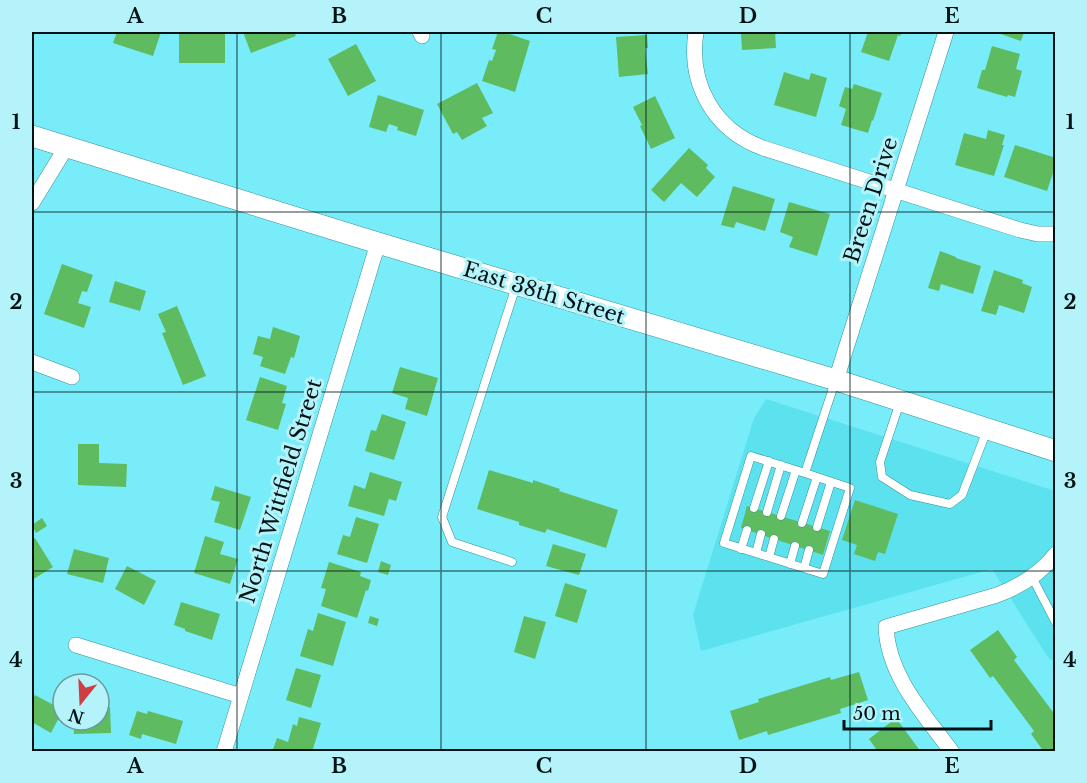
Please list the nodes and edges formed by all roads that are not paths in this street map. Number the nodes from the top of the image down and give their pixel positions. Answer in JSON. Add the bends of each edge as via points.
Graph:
{"nodes":[{"id":1,"x":696,"y":32,"type":"edge"},
{"id":2,"x":946,"y":32,"type":"edge"},
{"id":3,"x":32,"y":136,"type":"edge"},
{"id":4,"x":67,"y":146,"type":"junction"},
{"id":5,"x":896,"y":189,"type":"junction"},
{"id":6,"x":32,"y":203,"type":"edge"},
{"id":7,"x":1056,"y":234,"type":"edge"},
{"id":8,"x":378,"y":243,"type":"junction"},
{"id":9,"x":516,"y":285,"type":"junction"},
{"id":10,"x":32,"y":362,"type":"edge"},
{"id":11,"x":72,"y":377,"type":"dead end"},
{"id":12,"x":836,"y":380,"type":"junction"},
{"id":13,"x":900,"y":401,"type":"junction"},
{"id":14,"x":988,"y":429,"type":"junction"},
{"id":15,"x":1056,"y":451,"type":"edge"},
{"id":16,"x":769,"y":461,"type":"junction"},
{"id":17,"x":781,"y":465,"type":"junction"},
{"id":18,"x":796,"y":470,"type":"junction"},
{"id":19,"x":805,"y":473,"type":"junction"},
{"id":20,"x":817,"y":477,"type":"junction"},
{"id":21,"x":831,"y":482,"type":"junction"},
{"id":22,"x":754,"y":508,"type":"dead end"},
{"id":23,"x":767,"y":512,"type":"dead end"},
{"id":24,"x":781,"y":516,"type":"dead end"},
{"id":25,"x":802,"y":523,"type":"dead end"},
{"id":26,"x":817,"y":527,"type":"dead end"},
{"id":27,"x":747,"y":530,"type":"dead end"},
{"id":28,"x":761,"y":534,"type":"dead end"},
{"id":29,"x":774,"y":539,"type":"dead end"},
{"id":30,"x":795,"y":546,"type":"dead end"},
{"id":31,"x":741,"y":549,"type":"junction"},
{"id":32,"x":809,"y":550,"type":"dead end"},
{"id":33,"x":756,"y":553,"type":"junction"},
{"id":34,"x":1056,"y":554,"type":"edge"},
{"id":35,"x":769,"y":557,"type":"junction"},
{"id":36,"x":512,"y":562,"type":"dead end"},
{"id":37,"x":790,"y":564,"type":"junction"},
{"id":38,"x":804,"y":568,"type":"junction"},
{"id":39,"x":1032,"y":577,"type":"junction"},
{"id":40,"x":1056,"y":623,"type":"edge"},
{"id":41,"x":76,"y":645,"type":"dead end"},
{"id":42,"x":241,"y":696,"type":"junction"},
{"id":43,"x":224,"y":752,"type":"edge"},
{"id":44,"x":952,"y":752,"type":"edge"}],
"edges":[{"from":1,"to":5,"type":"street","via":[[696,68],[704,94],[712,111],[739,136],[764,148]]},
{"from":2,"to":5,"type":"street","name":"Breen Drive"},
{"from":3,"to":4,"type":"main road","name":"East 38th Street"},
{"from":4,"to":6,"type":"street"},
{"from":4,"to":8,"type":"main road","name":"East 38th Street"},
{"from":5,"to":7,"type":"street","via":[[1020,230]]},
{"from":5,"to":12,"type":"street","name":"Breen Drive"},
{"from":8,"to":9,"type":"main road","name":"East 38th Street"},
{"from":8,"to":42,"type":"street","name":"North Wittfield Street"},
{"from":9,"to":12,"type":"main road","name":"East 38th Street"},
{"from":9,"to":36,"type":"lane","via":[[442,517],[452,542]]},
{"from":10,"to":11,"type":"street"},
{"from":12,"to":13,"type":"main road","name":"East 38th Street"},
{"from":12,"to":19,"type":"lane"},
{"from":13,"to":14,"type":"main road","name":"East 38th Street"},
{"from":13,"to":14,"type":"lane","via":[[880,462],[882,477],[910,495],[951,504],[962,495]]},
{"from":14,"to":15,"type":"main road","name":"East 38th Street"},
{"from":16,"to":17,"type":"lane"},
{"from":16,"to":22,"type":"lane"},
{"from":16,"to":31,"type":"lane","via":[[751,456],[724,543]]},
{"from":17,"to":18,"type":"lane"},
{"from":17,"to":23,"type":"lane"},
{"from":18,"to":19,"type":"lane"},
{"from":18,"to":24,"type":"lane"},
{"from":19,"to":20,"type":"lane"},
{"from":20,"to":21,"type":"lane"},
{"from":20,"to":25,"type":"lane"},
{"from":21,"to":26,"type":"lane"},
{"from":21,"to":38,"type":"lane","via":[[850,488],[823,574]]},
{"from":27,"to":31,"type":"lane"},
{"from":28,"to":33,"type":"lane"},
{"from":29,"to":35,"type":"lane"},
{"from":30,"to":37,"type":"lane"},
{"from":31,"to":33,"type":"lane"},
{"from":32,"to":38,"type":"lane"},
{"from":33,"to":35,"type":"lane"},
{"from":34,"to":39,"type":"street"},
{"from":35,"to":37,"type":"lane"},
{"from":37,"to":38,"type":"lane"},
{"from":39,"to":40,"type":"lane"},
{"from":39,"to":44,"type":"street","via":[[998,595],[886,627],[899,676]]},
{"from":41,"to":42,"type":"street"},
{"from":42,"to":43,"type":"street","name":"North Wittfield Street"}]}
